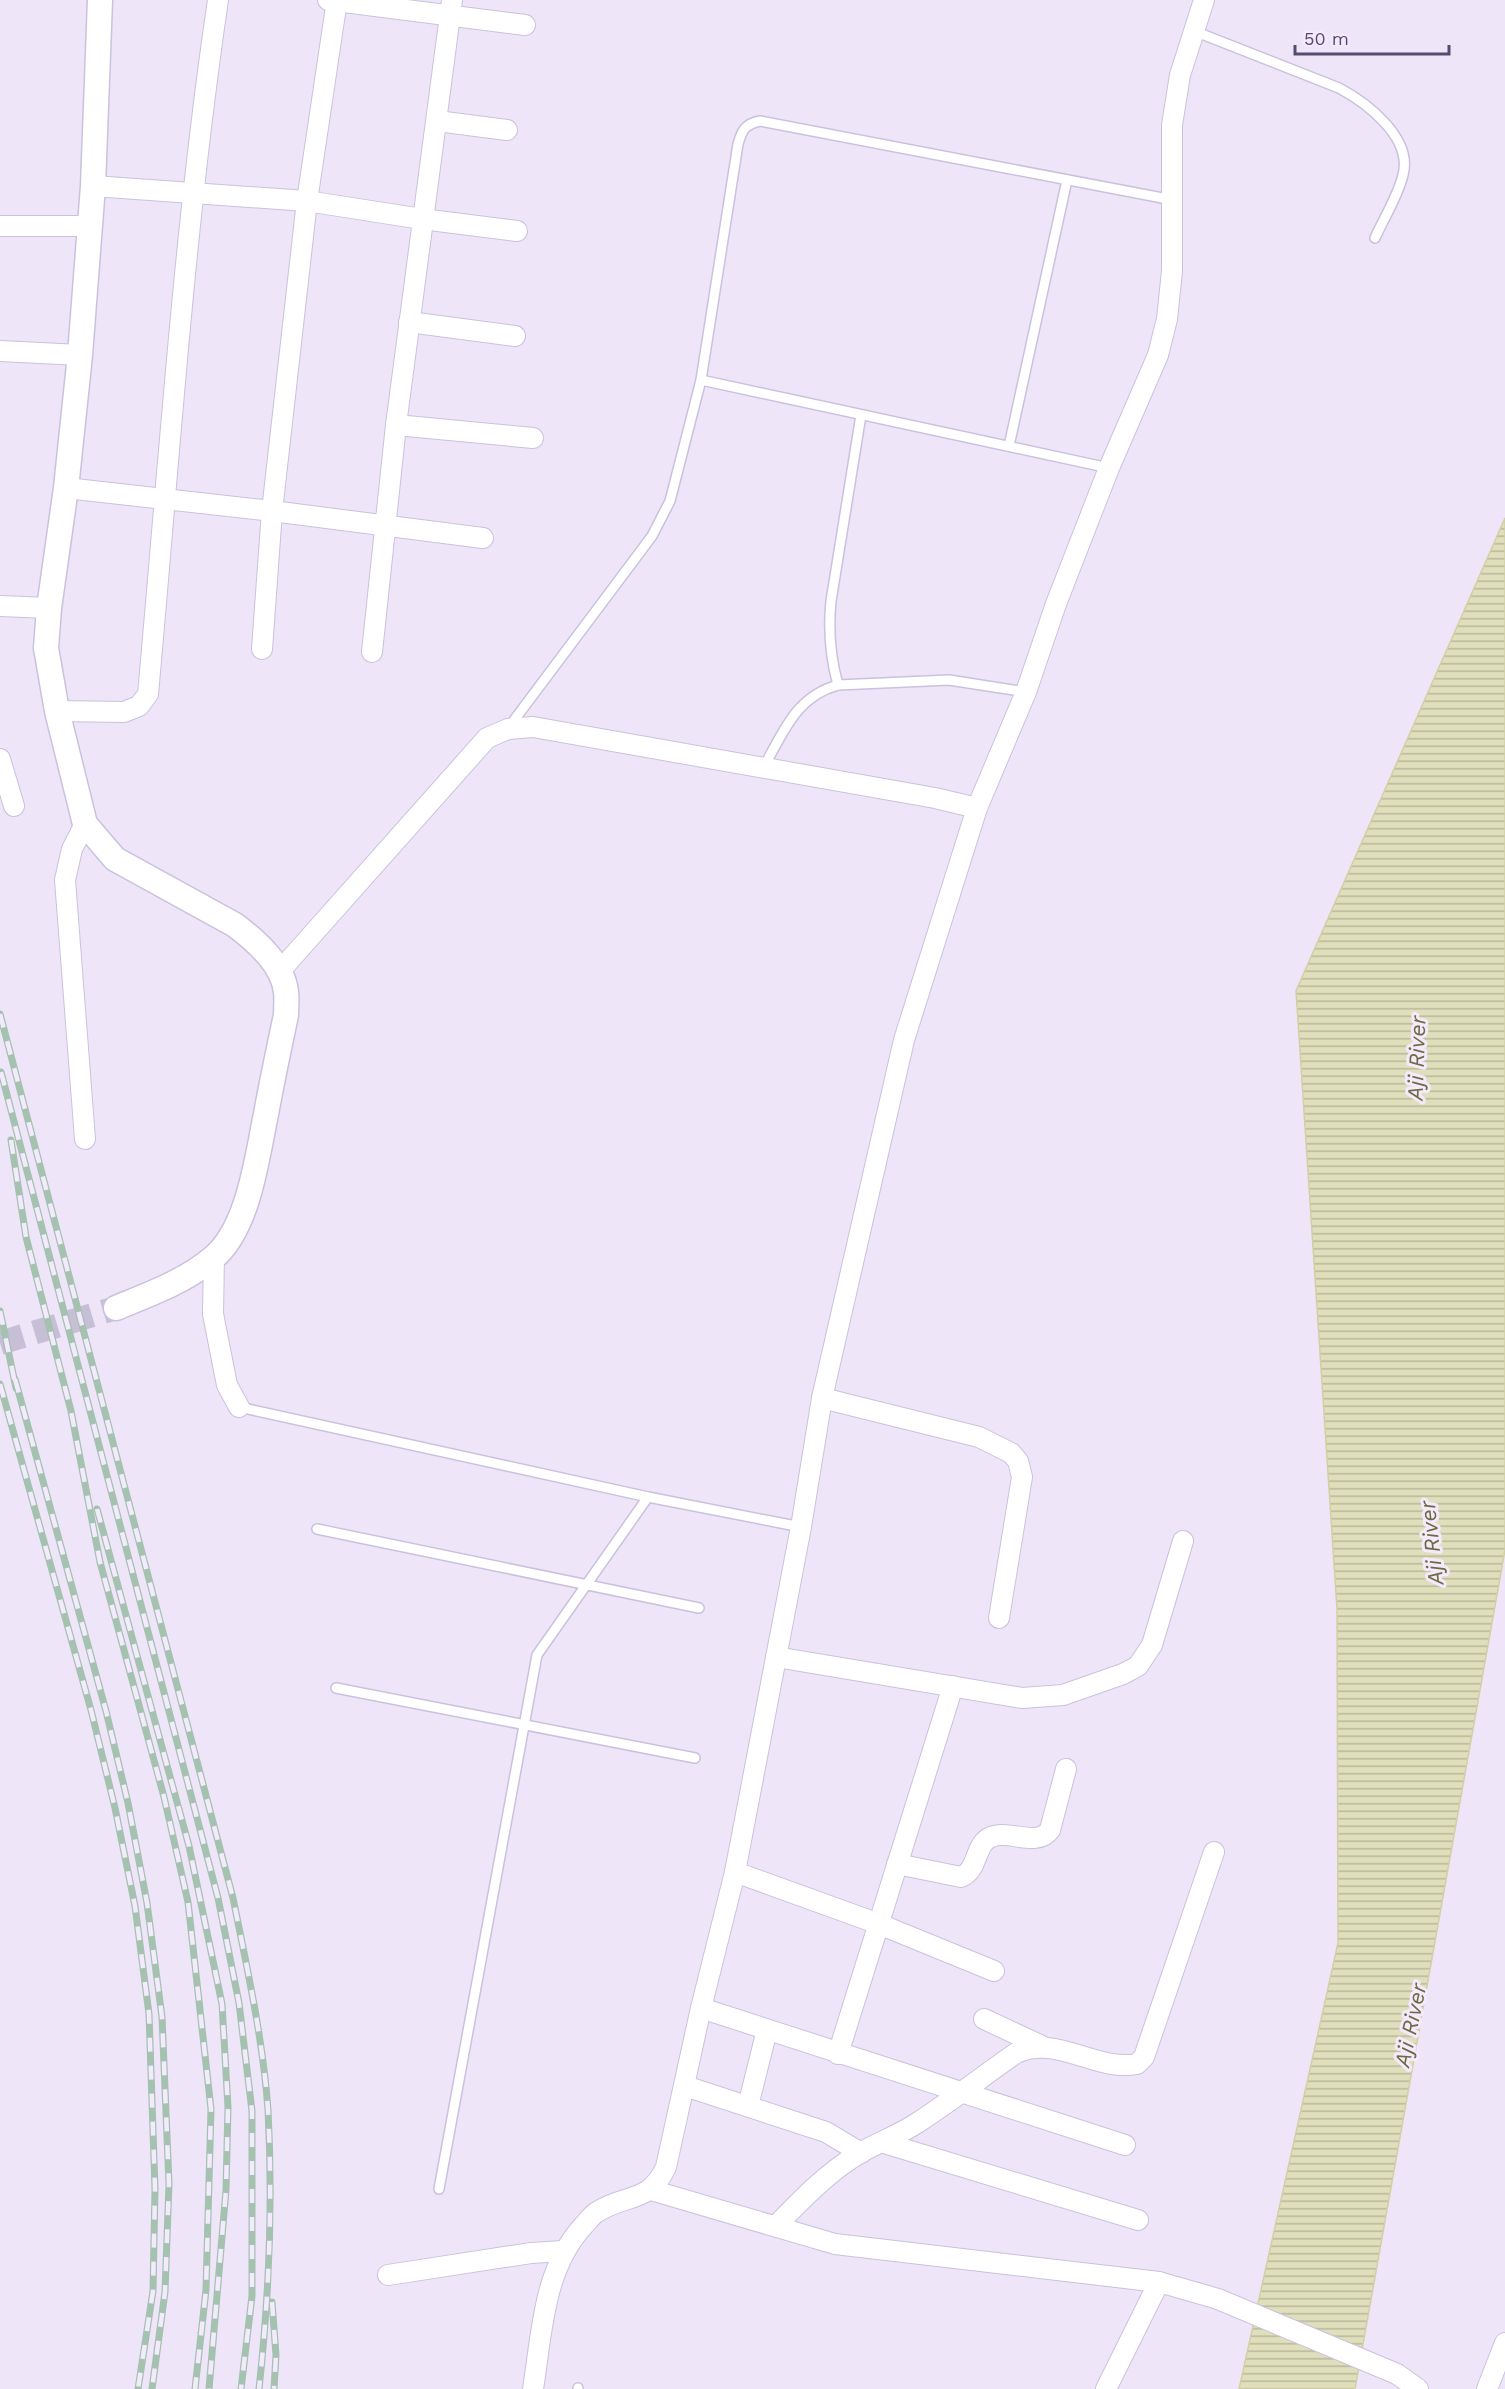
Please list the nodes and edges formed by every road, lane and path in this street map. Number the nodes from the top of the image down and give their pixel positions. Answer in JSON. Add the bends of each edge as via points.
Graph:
{"nodes":[{"id":1,"x":100,"y":0,"type":"edge"},
{"id":2,"x":218,"y":0,"type":"edge"},
{"id":3,"x":334,"y":0,"type":"edge"},
{"id":4,"x":1204,"y":0,"type":"edge"},
{"id":5,"x":451,"y":8,"type":"edge"},
{"id":6,"x":525,"y":25,"type":"dead end"},
{"id":7,"x":1194,"y":31,"type":"junction"},
{"id":8,"x":437,"y":121,"type":"junction"},
{"id":9,"x":507,"y":130,"type":"dead end"},
{"id":10,"x":1067,"y":180,"type":"junction"},
{"id":11,"x":93,"y":186,"type":"junction"},
{"id":12,"x":194,"y":192,"type":"junction"},
{"id":13,"x":1173,"y":200,"type":"junction"},
{"id":14,"x":307,"y":201,"type":"junction"},
{"id":15,"x":422,"y":219,"type":"junction"},
{"id":16,"x":0,"y":226,"type":"edge"},
{"id":17,"x":88,"y":226,"type":"junction"},
{"id":18,"x":517,"y":231,"type":"dead end"},
{"id":19,"x":1375,"y":238,"type":"dead end"},
{"id":20,"x":409,"y":322,"type":"junction"},
{"id":21,"x":515,"y":336,"type":"dead end"},
{"id":22,"x":0,"y":351,"type":"edge"},
{"id":23,"x":80,"y":356,"type":"junction"},
{"id":24,"x":701,"y":380,"type":"junction"},
{"id":25,"x":861,"y":415,"type":"junction"},
{"id":26,"x":396,"y":425,"type":"junction"},
{"id":27,"x":533,"y":438,"type":"dead end"},
{"id":28,"x":1009,"y":446,"type":"junction"},
{"id":29,"x":1109,"y":468,"type":"junction"},
{"id":30,"x":66,"y":488,"type":"junction"},
{"id":31,"x":166,"y":500,"type":"junction"},
{"id":32,"x":272,"y":511,"type":"junction"},
{"id":33,"x":385,"y":526,"type":"junction"},
{"id":34,"x":483,"y":538,"type":"dead end"},
{"id":35,"x":0,"y":606,"type":"edge"},
{"id":36,"x":49,"y":608,"type":"junction"},
{"id":37,"x":262,"y":649,"type":"dead end"},
{"id":38,"x":372,"y":652,"type":"dead end"},
{"id":39,"x":838,"y":685,"type":"junction"},
{"id":40,"x":1026,"y":692,"type":"junction"},
{"id":41,"x":57,"y":711,"type":"junction"},
{"id":42,"x":508,"y":729,"type":"junction"},
{"id":43,"x":0,"y":759,"type":"edge"},
{"id":44,"x":763,"y":768,"type":"junction"},
{"id":45,"x":14,"y":806,"type":"dead end"},
{"id":46,"x":976,"y":808,"type":"junction"},
{"id":47,"x":85,"y":824,"type":"junction"},
{"id":48,"x":279,"y":972,"type":"junction"},
{"id":49,"x":85,"y":1139,"type":"dead end"},
{"id":50,"x":214,"y":1257,"type":"junction"},
{"id":51,"x":116,"y":1308,"type":"tunnel mouth"},
{"id":52,"x":822,"y":1398,"type":"junction"},
{"id":53,"x":239,"y":1407,"type":"joint"},
{"id":54,"x":648,"y":1497,"type":"junction"},
{"id":55,"x":801,"y":1527,"type":"junction"},
{"id":56,"x":317,"y":1528,"type":"dead end"},
{"id":57,"x":1183,"y":1541,"type":"dead end"},
{"id":58,"x":586,"y":1585,"type":"junction"},
{"id":59,"x":699,"y":1608,"type":"dead end"},
{"id":60,"x":999,"y":1618,"type":"dead end"},
{"id":61,"x":776,"y":1657,"type":"junction"},
{"id":62,"x":953,"y":1686,"type":"junction"},
{"id":63,"x":336,"y":1688,"type":"dead end"},
{"id":64,"x":525,"y":1725,"type":"junction"},
{"id":65,"x":695,"y":1758,"type":"dead end"},
{"id":66,"x":1066,"y":1769,"type":"dead end"},
{"id":67,"x":1214,"y":1852,"type":"dead end"},
{"id":68,"x":897,"y":1864,"type":"junction"},
{"id":69,"x":735,"y":1872,"type":"junction"},
{"id":70,"x":879,"y":1924,"type":"junction"},
{"id":71,"x":994,"y":1971,"type":"dead end"},
{"id":72,"x":701,"y":2008,"type":"junction"},
{"id":73,"x":984,"y":2019,"type":"dead end"},
{"id":74,"x":767,"y":2030,"type":"junction"},
{"id":75,"x":1044,"y":2046,"type":"junction"},
{"id":76,"x":838,"y":2054,"type":"junction"},
{"id":77,"x":685,"y":2086,"type":"junction"},
{"id":78,"x":959,"y":2093,"type":"junction"},
{"id":79,"x":748,"y":2106,"type":"junction"},
{"id":80,"x":884,"y":2143,"type":"junction"},
{"id":81,"x":1125,"y":2145,"type":"dead end"},
{"id":82,"x":861,"y":2152,"type":"junction"},
{"id":83,"x":439,"y":2189,"type":"dead end"},
{"id":84,"x":651,"y":2190,"type":"junction"},
{"id":85,"x":1138,"y":2220,"type":"dead end"},
{"id":86,"x":776,"y":2226,"type":"junction"},
{"id":87,"x":564,"y":2251,"type":"junction"},
{"id":88,"x":388,"y":2275,"type":"dead end"},
{"id":89,"x":1159,"y":2282,"type":"junction"},
{"id":90,"x":1503,"y":2351,"type":"edge"},
{"id":91,"x":533,"y":2389,"type":"edge"},
{"id":92,"x":1106,"y":2389,"type":"edge"},
{"id":93,"x":1418,"y":2389,"type":"edge"},
{"id":94,"x":1486,"y":2389,"type":"edge"}],
"edges":[{"from":1,"to":11,"type":"street"},
{"from":2,"to":12,"type":"street"},
{"from":3,"to":5,"type":"street"},
{"from":3,"to":14,"type":"street"},
{"from":4,"to":7,"type":"street"},
{"from":5,"to":6,"type":"street"},
{"from":5,"to":8,"type":"street"},
{"from":7,"to":13,"type":"street","via":[[1180,75],[1173,125]]},
{"from":7,"to":19,"type":"lane","via":[[1339,88],[1355,96],[1381,119],[1393,133],[1405,163]]},
{"from":8,"to":9,"type":"street"},
{"from":8,"to":15,"type":"street"},
{"from":10,"to":13,"type":"lane"},
{"from":10,"to":24,"type":"lane","via":[[760,121],[750,123],[738,144]]},
{"from":10,"to":28,"type":"lane"},
{"from":11,"to":12,"type":"street"},
{"from":11,"to":17,"type":"street"},
{"from":12,"to":14,"type":"street"},
{"from":12,"to":31,"type":"street","via":[[172,397]]},
{"from":13,"to":29,"type":"street","via":[[1167,319],[1158,354]]},
{"from":14,"to":15,"type":"street"},
{"from":14,"to":32,"type":"street"},
{"from":15,"to":18,"type":"street"},
{"from":15,"to":20,"type":"street"},
{"from":16,"to":17,"type":"street"},
{"from":17,"to":23,"type":"street"},
{"from":20,"to":21,"type":"street"},
{"from":20,"to":26,"type":"street"},
{"from":22,"to":23,"type":"street"},
{"from":23,"to":30,"type":"street"},
{"from":24,"to":25,"type":"lane"},
{"from":24,"to":42,"type":"lane","via":[[670,501],[652,536]]},
{"from":25,"to":28,"type":"lane"},
{"from":25,"to":39,"type":"lane","via":[[831,601],[829,625]]},
{"from":26,"to":27,"type":"street"},
{"from":26,"to":33,"type":"street"},
{"from":28,"to":29,"type":"lane"},
{"from":29,"to":40,"type":"street"},
{"from":30,"to":31,"type":"street"},
{"from":30,"to":36,"type":"street"},
{"from":31,"to":32,"type":"street"},
{"from":31,"to":41,"type":"street","via":[[148,694],[140,706],[124,712]]},
{"from":32,"to":33,"type":"street"},
{"from":32,"to":37,"type":"street"},
{"from":33,"to":34,"type":"street"},
{"from":33,"to":38,"type":"street"},
{"from":35,"to":36,"type":"street"},
{"from":36,"to":41,"type":"street","via":[[46,648]]},
{"from":39,"to":40,"type":"lane","via":[[949,680]]},
{"from":39,"to":44,"type":"lane","via":[[805,700]]},
{"from":40,"to":46,"type":"street"},
{"from":41,"to":47,"type":"street"},
{"from":42,"to":44,"type":"street","via":[[533,727]]},
{"from":42,"to":48,"type":"street","via":[[487,738]]},
{"from":43,"to":45,"type":"street"},
{"from":44,"to":46,"type":"street"},
{"from":46,"to":52,"type":"street","via":[[904,1040]]},
{"from":47,"to":48,"type":"street","via":[[115,860],[235,925],[252,938]]},
{"from":47,"to":49,"type":"street","via":[[72,849],[65,880]]},
{"from":48,"to":50,"type":"street","via":[[286,990],[286,1016],[253,1178],[241,1216]]},
{"from":50,"to":51,"type":"street","via":[[168,1287]]},
{"from":50,"to":53,"type":"street","via":[[213,1314],[227,1385]]},
{"from":52,"to":55,"type":"street"},
{"from":52,"to":60,"type":"street","via":[[979,1437],[1011,1453],[1018,1461],[1022,1477]]},
{"from":53,"to":54,"type":"lane"},
{"from":54,"to":55,"type":"lane"},
{"from":54,"to":58,"type":"lane"},
{"from":55,"to":61,"type":"street"},
{"from":56,"to":58,"type":"lane"},
{"from":57,"to":62,"type":"street","via":[[1152,1645],[1138,1666],[1063,1695],[1022,1698]]},
{"from":58,"to":59,"type":"lane"},
{"from":58,"to":64,"type":"lane","via":[[537,1655]]},
{"from":61,"to":62,"type":"street"},
{"from":61,"to":69,"type":"street"},
{"from":62,"to":68,"type":"street"},
{"from":63,"to":64,"type":"lane"},
{"from":64,"to":65,"type":"lane"},
{"from":64,"to":83,"type":"lane"},
{"from":66,"to":68,"type":"street","via":[[1047,1835],[989,1838],[971,1870],[961,1877]]},
{"from":67,"to":75,"type":"street","via":[[1144,2057],[1137,2064],[1122,2065]]},
{"from":68,"to":70,"type":"street"},
{"from":69,"to":70,"type":"street"},
{"from":69,"to":72,"type":"street"},
{"from":70,"to":71,"type":"street"},
{"from":70,"to":76,"type":"street"},
{"from":72,"to":74,"type":"street"},
{"from":72,"to":77,"type":"street"},
{"from":73,"to":75,"type":"street"},
{"from":74,"to":76,"type":"street"},
{"from":74,"to":79,"type":"street"},
{"from":75,"to":78,"type":"street","via":[[1016,2053]]},
{"from":76,"to":78,"type":"street"},
{"from":77,"to":79,"type":"street"},
{"from":77,"to":84,"type":"street","via":[[666,2167]]},
{"from":78,"to":80,"type":"street"},
{"from":78,"to":81,"type":"street"},
{"from":79,"to":82,"type":"street","via":[[826,2132]]},
{"from":80,"to":82,"type":"street"},
{"from":80,"to":85,"type":"street"},
{"from":82,"to":86,"type":"street","via":[[805,2195]]},
{"from":84,"to":86,"type":"street"},
{"from":84,"to":87,"type":"street","via":[[595,2213]]},
{"from":86,"to":89,"type":"street","via":[[835,2244]]},
{"from":87,"to":88,"type":"street"},
{"from":87,"to":91,"type":"street","via":[[548,2300]]},
{"from":89,"to":92,"type":"street"},
{"from":89,"to":93,"type":"street","via":[[1218,2298],[1397,2374]]},
{"from":90,"to":94,"type":"street"}]}
